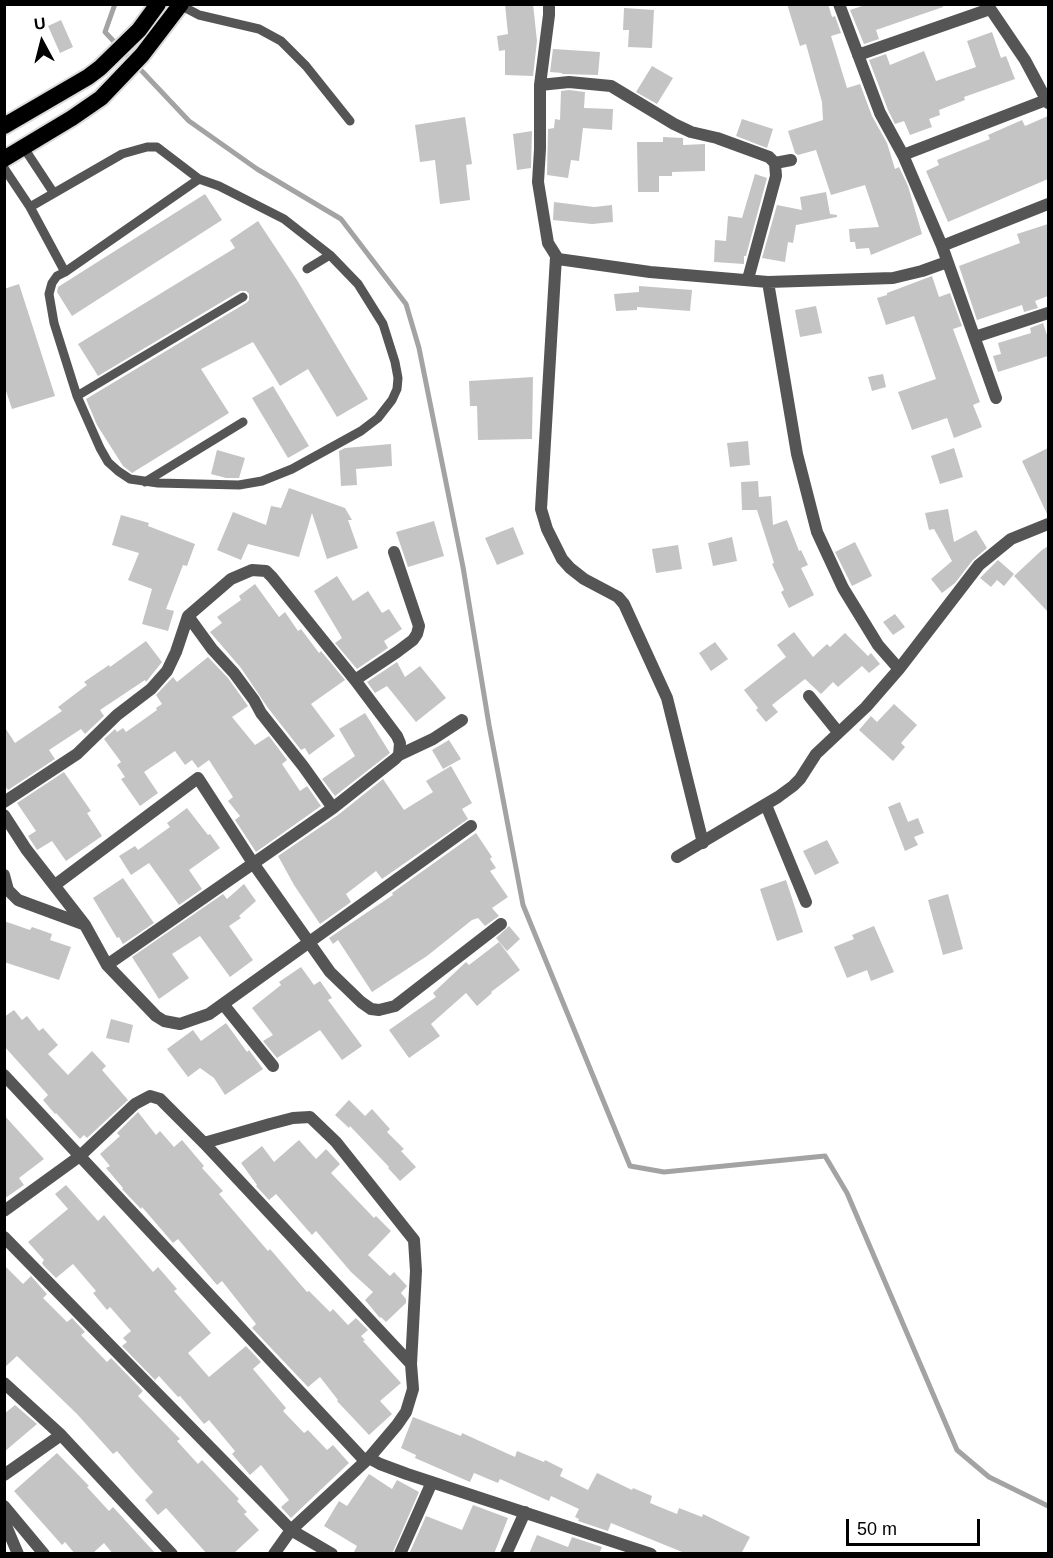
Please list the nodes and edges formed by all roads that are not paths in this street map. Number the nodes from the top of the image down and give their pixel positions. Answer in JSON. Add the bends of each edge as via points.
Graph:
{"nodes":[{"id":1,"x":158,"y":4,"type":"edge"},
{"id":2,"x":549,"y":4,"type":"edge"},
{"id":3,"x":839,"y":4,"type":"edge"},
{"id":4,"x":181,"y":5,"type":"edge"},
{"id":5,"x":988,"y":7,"type":"edge"},
{"id":6,"x":858,"y":55,"type":"junction"},
{"id":7,"x":540,"y":85,"type":"junction"},
{"id":8,"x":1047,"y":102,"type":"edge"},
{"id":9,"x":350,"y":121,"type":"dead end"},
{"id":10,"x":4,"y":126,"type":"edge"},
{"id":11,"x":24,"y":148,"type":"junction"},
{"id":12,"x":903,"y":155,"type":"junction"},
{"id":13,"x":4,"y":159,"type":"edge"},
{"id":14,"x":791,"y":160,"type":"dead end"},
{"id":15,"x":775,"y":163,"type":"junction"},
{"id":16,"x":4,"y":168,"type":"edge"},
{"id":17,"x":199,"y":179,"type":"junction"},
{"id":18,"x":53,"y":192,"type":"junction"},
{"id":19,"x":1048,"y":204,"type":"edge"},
{"id":20,"x":30,"y":207,"type":"junction"},
{"id":21,"x":942,"y":246,"type":"junction"},
{"id":22,"x":330,"y":255,"type":"junction"},
{"id":23,"x":556,"y":257,"type":"junction"},
{"id":24,"x":947,"y":262,"type":"junction"},
{"id":25,"x":307,"y":269,"type":"dead end"},
{"id":26,"x":65,"y":272,"type":"junction"},
{"id":27,"x":748,"y":279,"type":"junction"},
{"id":28,"x":768,"y":282,"type":"junction"},
{"id":29,"x":243,"y":297,"type":"dead end"},
{"id":30,"x":1048,"y":313,"type":"edge"},
{"id":31,"x":975,"y":337,"type":"junction"},
{"id":32,"x":77,"y":396,"type":"junction"},
{"id":33,"x":996,"y":398,"type":"dead end"},
{"id":34,"x":243,"y":422,"type":"dead end"},
{"id":35,"x":145,"y":482,"type":"junction"},
{"id":36,"x":1048,"y":524,"type":"edge"},
{"id":37,"x":394,"y":552,"type":"dead end"},
{"id":38,"x":188,"y":616,"type":"junction"},
{"id":39,"x":898,"y":669,"type":"junction"},
{"id":40,"x":355,"y":680,"type":"junction"},
{"id":41,"x":809,"y":696,"type":"dead end"},
{"id":42,"x":462,"y":720,"type":"dead end"},
{"id":43,"x":838,"y":732,"type":"junction"},
{"id":44,"x":399,"y":754,"type":"junction"},
{"id":45,"x":4,"y":802,"type":"edge"},
{"id":46,"x":766,"y":805,"type":"junction"},
{"id":47,"x":333,"y":808,"type":"junction"},
{"id":48,"x":4,"y":815,"type":"edge"},
{"id":49,"x":471,"y":826,"type":"dead end"},
{"id":50,"x":703,"y":843,"type":"junction"},
{"id":51,"x":677,"y":857,"type":"dead end"},
{"id":52,"x":252,"y":863,"type":"junction"},
{"id":53,"x":4,"y":875,"type":"edge"},
{"id":54,"x":55,"y":885,"type":"junction"},
{"id":55,"x":806,"y":902,"type":"dead end"},
{"id":56,"x":501,"y":924,"type":"dead end"},
{"id":57,"x":85,"y":925,"type":"junction"},
{"id":58,"x":310,"y":943,"type":"junction"},
{"id":59,"x":107,"y":964,"type":"junction"},
{"id":60,"x":223,"y":1004,"type":"junction"},
{"id":61,"x":273,"y":1066,"type":"dead end"},
{"id":62,"x":4,"y":1076,"type":"edge"},
{"id":63,"x":204,"y":1143,"type":"junction"},
{"id":64,"x":80,"y":1156,"type":"junction"},
{"id":65,"x":4,"y":1212,"type":"edge"},
{"id":66,"x":4,"y":1237,"type":"edge"},
{"id":67,"x":411,"y":1364,"type":"junction"},
{"id":68,"x":4,"y":1383,"type":"edge"},
{"id":69,"x":61,"y":1435,"type":"junction"},
{"id":70,"x":367,"y":1460,"type":"junction"},
{"id":71,"x":4,"y":1475,"type":"edge"},
{"id":72,"x":432,"y":1482,"type":"junction"},
{"id":73,"x":4,"y":1506,"type":"edge"},
{"id":74,"x":525,"y":1512,"type":"junction"},
{"id":75,"x":4,"y":1521,"type":"edge"},
{"id":76,"x":291,"y":1530,"type":"junction"},
{"id":77,"x":621,"y":1549,"type":"edge"},
{"id":78,"x":18,"y":1554,"type":"edge"},
{"id":79,"x":44,"y":1554,"type":"edge"},
{"id":80,"x":172,"y":1554,"type":"edge"},
{"id":81,"x":274,"y":1554,"type":"edge"},
{"id":82,"x":332,"y":1554,"type":"edge"},
{"id":83,"x":400,"y":1554,"type":"edge"},
{"id":84,"x":506,"y":1554,"type":"edge"},
{"id":85,"x":651,"y":1554,"type":"edge"}],
"edges":[{"from":1,"to":10,"type":"highway","via":[[139,30],[88,77]]},
{"from":2,"to":7,"type":"street"},
{"from":3,"to":6,"type":"street"},
{"from":4,"to":9,"type":"lane","via":[[199,15],[259,29],[281,41]]},
{"from":4,"to":11,"type":"highway","via":[[125,75],[101,98]]},
{"from":5,"to":6,"type":"street"},
{"from":5,"to":8,"type":"street","via":[[1025,60]]},
{"from":6,"to":12,"type":"street","via":[[880,113]]},
{"from":7,"to":15,"type":"street","via":[[569,82],[611,86],[691,132],[750,149]]},
{"from":7,"to":23,"type":"street","via":[[538,182],[548,243]]},
{"from":8,"to":12,"type":"street"},
{"from":11,"to":13,"type":"highway"},
{"from":11,"to":18,"type":"lane"},
{"from":12,"to":21,"type":"street"},
{"from":14,"to":15,"type":"street"},
{"from":15,"to":27,"type":"street","via":[[776,176]]},
{"from":16,"to":20,"type":"lane"},
{"from":17,"to":18,"type":"lane","via":[[158,147],[147,147],[122,154]]},
{"from":17,"to":22,"type":"lane","via":[[284,219]]},
{"from":17,"to":26,"type":"lane"},
{"from":18,"to":20,"type":"lane"},
{"from":19,"to":21,"type":"street"},
{"from":20,"to":26,"type":"lane"},
{"from":21,"to":24,"type":"street"},
{"from":22,"to":25,"type":"lane"},
{"from":22,"to":35,"type":"lane","via":[[358,284],[383,324],[398,378],[397,389],[385,410],[361,431],[276,477],[239,485]]},
{"from":23,"to":27,"type":"street","via":[[650,273]]},
{"from":23,"to":50,"type":"street","via":[[541,509],[562,559],[584,579],[624,604],[667,698]]},
{"from":24,"to":28,"type":"street","via":[[893,278]]},
{"from":24,"to":31,"type":"street"},
{"from":26,"to":32,"type":"lane","via":[[57,276],[49,294]]},
{"from":27,"to":28,"type":"street"},
{"from":28,"to":39,"type":"street","via":[[797,454],[817,532],[843,588],[878,645]]},
{"from":29,"to":32,"type":"lane"},
{"from":30,"to":31,"type":"street"},
{"from":31,"to":33,"type":"street"},
{"from":32,"to":35,"type":"lane","via":[[108,462],[130,479]]},
{"from":34,"to":35,"type":"lane"},
{"from":36,"to":39,"type":"street","via":[[1011,539],[979,565]]},
{"from":37,"to":40,"type":"street","via":[[418,626],[417,634]]},
{"from":38,"to":40,"type":"street","via":[[231,579],[252,570],[266,571]]},
{"from":38,"to":45,"type":"street","via":[[176,652],[152,689],[117,715],[77,754]]},
{"from":38,"to":47,"type":"street"},
{"from":39,"to":43,"type":"street","via":[[866,707]]},
{"from":40,"to":44,"type":"street","via":[[397,736]]},
{"from":41,"to":43,"type":"street"},
{"from":42,"to":44,"type":"street"},
{"from":43,"to":46,"type":"street","via":[[816,754],[800,779]]},
{"from":44,"to":47,"type":"street"},
{"from":46,"to":50,"type":"street"},
{"from":46,"to":55,"type":"street"},
{"from":47,"to":52,"type":"street"},
{"from":48,"to":54,"type":"street"},
{"from":49,"to":58,"type":"street"},
{"from":50,"to":51,"type":"street"},
{"from":52,"to":54,"type":"street","via":[[198,778]]},
{"from":52,"to":58,"type":"street"},
{"from":52,"to":59,"type":"street"},
{"from":53,"to":57,"type":"street","via":[[8,890],[18,900]]},
{"from":54,"to":57,"type":"street"},
{"from":56,"to":58,"type":"street","via":[[395,1006],[379,1010],[371,1008],[330,972]]},
{"from":57,"to":59,"type":"street"},
{"from":58,"to":60,"type":"street"},
{"from":59,"to":60,"type":"street","via":[[164,1021],[180,1024],[209,1014]]},
{"from":60,"to":61,"type":"street"},
{"from":62,"to":64,"type":"street"},
{"from":63,"to":64,"type":"street","via":[[160,1099],[150,1096],[135,1104]]},
{"from":63,"to":67,"type":"street"},
{"from":63,"to":67,"type":"street","via":[[304,1116],[314,1120],[336,1142],[414,1240]]},
{"from":64,"to":65,"type":"street"},
{"from":64,"to":70,"type":"street"},
{"from":66,"to":76,"type":"street"},
{"from":67,"to":70,"type":"street","via":[[413,1389],[406,1412]]},
{"from":68,"to":69,"type":"street"},
{"from":69,"to":71,"type":"street"},
{"from":69,"to":80,"type":"street"},
{"from":70,"to":72,"type":"street"},
{"from":70,"to":76,"type":"street"},
{"from":72,"to":74,"type":"street"},
{"from":72,"to":83,"type":"street"},
{"from":73,"to":79,"type":"street"},
{"from":74,"to":77,"type":"street"},
{"from":74,"to":84,"type":"street"},
{"from":75,"to":78,"type":"street"},
{"from":76,"to":81,"type":"street"},
{"from":76,"to":82,"type":"street"},
{"from":77,"to":85,"type":"street"}]}
